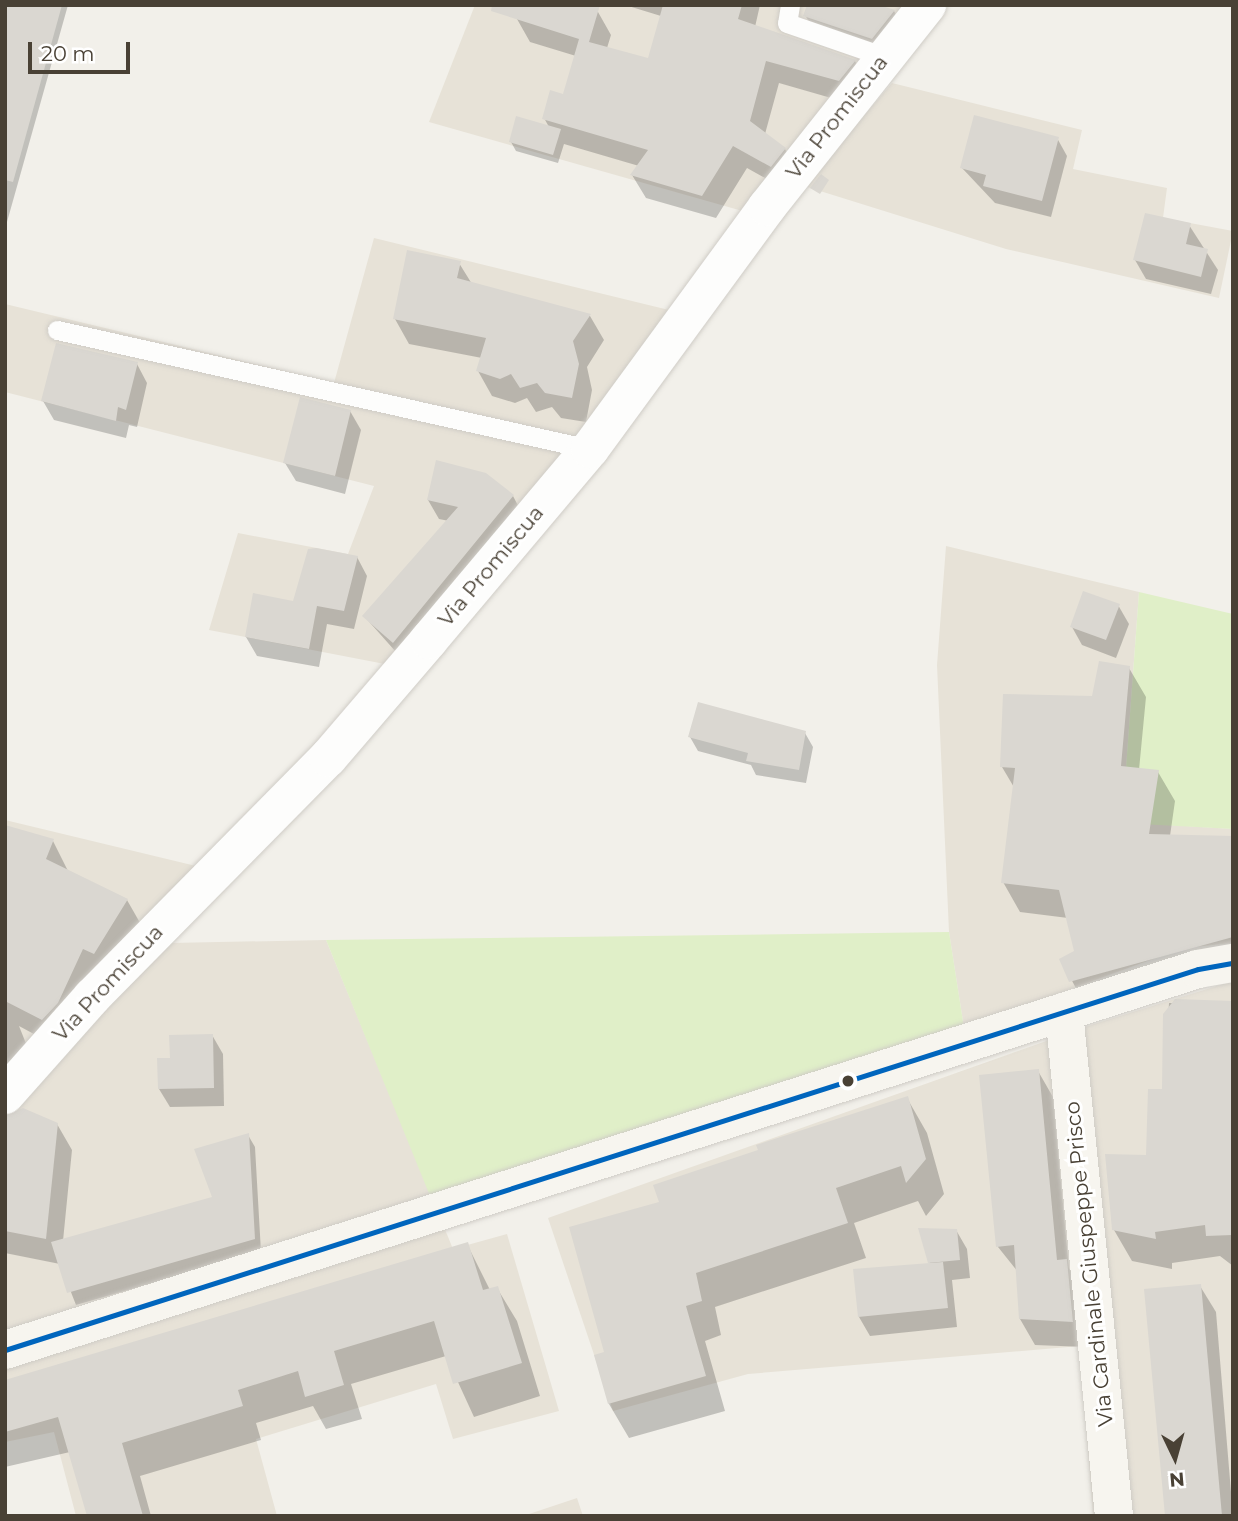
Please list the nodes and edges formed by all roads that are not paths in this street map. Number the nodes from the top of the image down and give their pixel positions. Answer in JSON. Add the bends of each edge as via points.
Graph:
{"nodes":[{"id":1,"x":790,"y":5,"type":"edge"},
{"id":2,"x":927,"y":5,"type":"edge"},
{"id":3,"x":885,"y":57,"type":"junction"},
{"id":4,"x":57,"y":330,"type":"dead end"},
{"id":5,"x":590,"y":449,"type":"junction"},
{"id":6,"x":1233,"y":963,"type":"edge"},
{"id":7,"x":1064,"y":1012,"type":"junction"},
{"id":8,"x":7,"y":1090,"type":"edge"},
{"id":9,"x":5,"y":1350,"type":"edge"},
{"id":10,"x":1114,"y":1516,"type":"edge"}],
"edges":[{"from":1,"to":3,"type":"lane","via":[[787,23]]},
{"from":2,"to":3,"type":"street","name":"Via Promiscua"},
{"from":3,"to":5,"type":"street","name":"Via Promiscua"},
{"from":4,"to":5,"type":"lane"},
{"from":5,"to":8,"type":"street","name":"Via Promiscua","via":[[328,758]]},
{"from":6,"to":7,"type":"street"},
{"from":7,"to":9,"type":"street"},
{"from":7,"to":10,"type":"street","name":"Via Cardinale Giuspeppe Prisco"}]}
